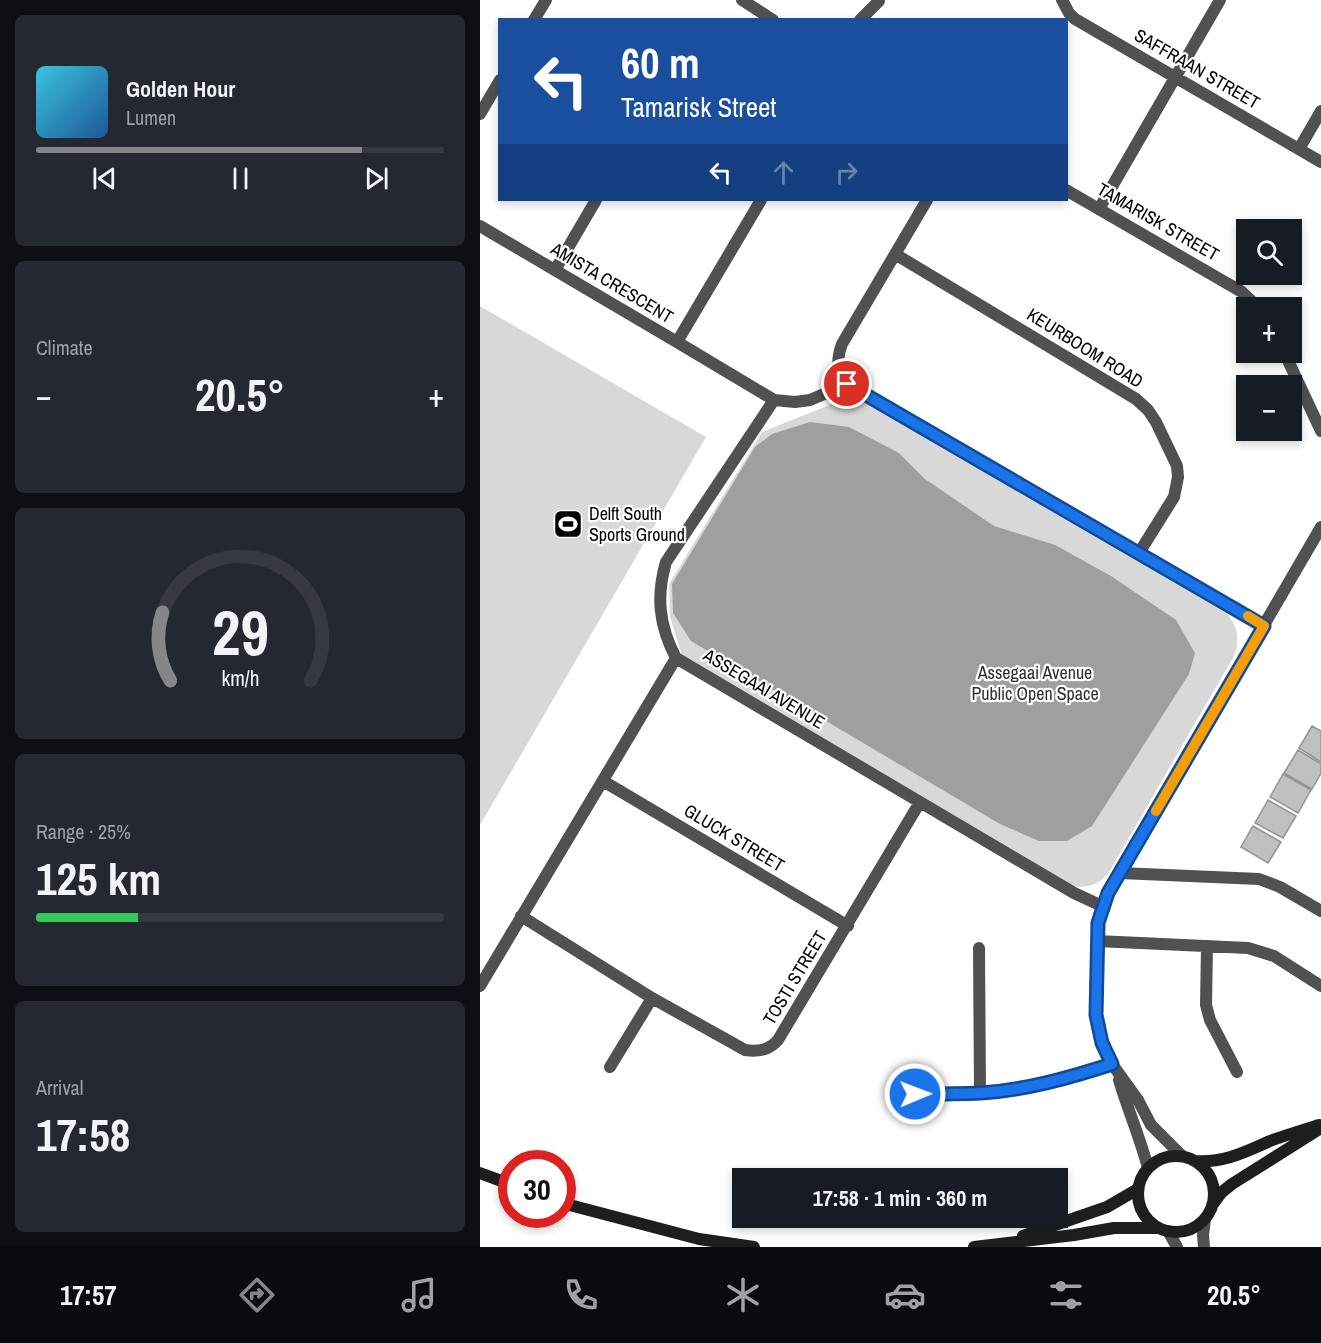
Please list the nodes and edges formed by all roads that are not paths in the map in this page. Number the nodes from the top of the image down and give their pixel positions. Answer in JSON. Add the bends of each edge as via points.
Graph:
{"nodes":[{"id":1,"x":546,"y":0,"type":"edge"},
{"id":2,"x":742,"y":0,"type":"edge"},
{"id":3,"x":879,"y":0,"type":"edge"},
{"id":4,"x":1062,"y":0,"type":"edge"},
{"id":5,"x":1220,"y":0,"type":"edge"},
{"id":6,"x":769,"y":16,"type":"edge"},
{"id":7,"x":535,"y":18,"type":"edge"},
{"id":8,"x":862,"y":18,"type":"edge"},
{"id":9,"x":872,"y":18,"type":"edge"},
{"id":10,"x":1175,"y":77,"type":"junction"},
{"id":11,"x":498,"y":83,"type":"edge"},
{"id":12,"x":1321,"y":111,"type":"edge"},
{"id":13,"x":480,"y":114,"type":"edge"},
{"id":14,"x":1299,"y":149,"type":"junction"},
{"id":15,"x":1321,"y":162,"type":"edge"},
{"id":16,"x":1068,"y":191,"type":"edge"},
{"id":17,"x":595,"y":201,"type":"edge"},
{"id":18,"x":759,"y":201,"type":"edge"},
{"id":19,"x":926,"y":201,"type":"edge"},
{"id":20,"x":1099,"y":209,"type":"junction"},
{"id":21,"x":480,"y":225,"type":"edge"},
{"id":22,"x":895,"y":254,"type":"junction"},
{"id":23,"x":555,"y":270,"type":"junction"},
{"id":24,"x":1247,"y":297,"type":"edge"},
{"id":25,"x":677,"y":342,"type":"junction"},
{"id":26,"x":1289,"y":363,"type":"edge"},
{"id":27,"x":847,"y":384,"type":"junction"},
{"id":28,"x":774,"y":399,"type":"junction"},
{"id":29,"x":1321,"y":431,"type":"edge"},
{"id":30,"x":1321,"y":527,"type":"edge"},
{"id":31,"x":1138,"y":553,"type":"junction"},
{"id":32,"x":1264,"y":626,"type":"junction"},
{"id":33,"x":676,"y":658,"type":"junction"},
{"id":34,"x":603,"y":781,"type":"junction"},
{"id":35,"x":920,"y":802,"type":"junction"},
{"id":36,"x":1120,"y":873,"type":"junction"},
{"id":37,"x":1102,"y":906,"type":"junction"},
{"id":38,"x":1321,"y":912,"type":"edge"},
{"id":39,"x":521,"y":916,"type":"junction"},
{"id":40,"x":848,"y":926,"type":"junction"},
{"id":41,"x":1097,"y":940,"type":"junction"},
{"id":42,"x":1207,"y":946,"type":"junction"},
{"id":43,"x":980,"y":948,"type":"dead end"},
{"id":44,"x":480,"y":986,"type":"edge"},
{"id":45,"x":1321,"y":986,"type":"edge"},
{"id":46,"x":652,"y":998,"type":"junction"},
{"id":47,"x":610,"y":1067,"type":"dead end"},
{"id":48,"x":1114,"y":1067,"type":"junction"},
{"id":49,"x":1237,"y":1072,"type":"dead end"},
{"id":50,"x":980,"y":1093,"type":"junction"},
{"id":51,"x":915,"y":1094,"type":"dead end"},
{"id":52,"x":1321,"y":1126,"type":"edge"},
{"id":53,"x":1182,"y":1156,"type":"junction"},
{"id":54,"x":1195,"y":1161,"type":"junction"},
{"id":55,"x":1148,"y":1167,"type":"junction"},
{"id":56,"x":480,"y":1173,"type":"edge"},
{"id":57,"x":498,"y":1180,"type":"edge"},
{"id":58,"x":1138,"y":1189,"type":"junction"},
{"id":59,"x":1213,"y":1204,"type":"junction"},
{"id":60,"x":576,"y":1207,"type":"edge"},
{"id":61,"x":1205,"y":1219,"type":"junction"},
{"id":62,"x":1163,"y":1229,"type":"junction"},
{"id":63,"x":699,"y":1243,"type":"edge"},
{"id":64,"x":999,"y":1244,"type":"junction"},
{"id":65,"x":754,"y":1247,"type":"edge"},
{"id":66,"x":974,"y":1247,"type":"edge"},
{"id":67,"x":1177,"y":1247,"type":"edge"},
{"id":68,"x":1204,"y":1247,"type":"edge"}],
"edges":[{"from":1,"to":7,"type":"street"},
{"from":2,"to":6,"type":"street"},
{"from":3,"to":8,"type":"street"},
{"from":3,"to":9,"type":"street"},
{"from":4,"to":10,"type":"street","name":"SAFFRAAN STREET","via":[[1075,19]]},
{"from":5,"to":10,"type":"street"},
{"from":10,"to":14,"type":"street","name":"SAFFRAAN STREET"},
{"from":10,"to":20,"type":"street"},
{"from":11,"to":13,"type":"street"},
{"from":12,"to":14,"type":"street"},
{"from":14,"to":15,"type":"street","name":"SAFFRAAN STREET"},
{"from":16,"to":20,"type":"street","name":"TAMARISK STREET"},
{"from":17,"to":23,"type":"street"},
{"from":18,"to":25,"type":"street","name":"AMISTA CRESCENT"},
{"from":19,"to":22,"type":"street"},
{"from":20,"to":24,"type":"street","name":"TAMARISK STREET"},
{"from":21,"to":23,"type":"street","name":"AMISTA CRESCENT"},
{"from":22,"to":27,"type":"street","via":[[838,353],[839,371]]},
{"from":22,"to":31,"type":"street","name":"KEURBOOM ROAD","via":[[1136,399],[1148,410],[1177,466],[1178,477],[1174,497]]},
{"from":23,"to":25,"type":"street","name":"AMISTA CRESCENT"},
{"from":25,"to":28,"type":"street"},
{"from":26,"to":29,"type":"street"},
{"from":27,"to":28,"type":"street","via":[[810,400]]},
{"from":27,"to":31,"type":"street"},
{"from":28,"to":33,"type":"street","via":[[666,562],[661,579],[660,614]]},
{"from":30,"to":32,"type":"street"},
{"from":31,"to":32,"type":"street"},
{"from":32,"to":36,"type":"street"},
{"from":33,"to":34,"type":"street","name":"ASSEGAAI AVENUE"},
{"from":33,"to":35,"type":"street","name":"ASSEGAAI AVENUE"},
{"from":34,"to":39,"type":"street","name":"ASSEGAAI AVENUE"},
{"from":34,"to":40,"type":"street","name":"GLUCK STREET"},
{"from":35,"to":37,"type":"street","name":"ASSEGAAI AVENUE"},
{"from":35,"to":40,"type":"street","name":"TOSTI STREET"},
{"from":36,"to":37,"type":"street"},
{"from":36,"to":38,"type":"street","via":[[1259,879]]},
{"from":37,"to":41,"type":"street"},
{"from":39,"to":44,"type":"street","name":"ASSEGAAI AVENUE"},
{"from":39,"to":46,"type":"street","name":"TOSTI STREET"},
{"from":40,"to":46,"type":"street","name":"TOSTI STREET","via":[[778,1040],[762,1050],[745,1050]]},
{"from":41,"to":42,"type":"street"},
{"from":41,"to":48,"type":"street","via":[[1096,1015],[1102,1043]]},
{"from":42,"to":45,"type":"street","via":[[1264,951]]},
{"from":42,"to":49,"type":"street","via":[[1206,1005]]},
{"from":43,"to":50,"type":"street"},
{"from":46,"to":47,"type":"street"},
{"from":48,"to":50,"type":"street"},
{"from":48,"to":53,"type":"street","via":[[1151,1125]]},
{"from":48,"to":55,"type":"street"},
{"from":50,"to":51,"type":"street"},
{"from":52,"to":54,"type":"street","via":[[1238,1156]]},
{"from":52,"to":59,"type":"street","via":[[1232,1184]]},
{"from":53,"to":54,"type":"street"},
{"from":53,"to":55,"type":"street","via":[[1163,1158]]},
{"from":54,"to":59,"type":"street","via":[[1213,1183]]},
{"from":55,"to":58,"type":"street"},
{"from":56,"to":57,"type":"street"},
{"from":58,"to":62,"type":"street","via":[[1145,1215]]},
{"from":58,"to":64,"type":"street","via":[[1107,1207]]},
{"from":59,"to":61,"type":"street"},
{"from":60,"to":63,"type":"street"},
{"from":61,"to":62,"type":"street","via":[[1184,1231]]},
{"from":61,"to":68,"type":"street"},
{"from":62,"to":64,"type":"street","via":[[1114,1228]]},
{"from":62,"to":67,"type":"street"},
{"from":63,"to":65,"type":"street"},
{"from":64,"to":66,"type":"street"}]}
